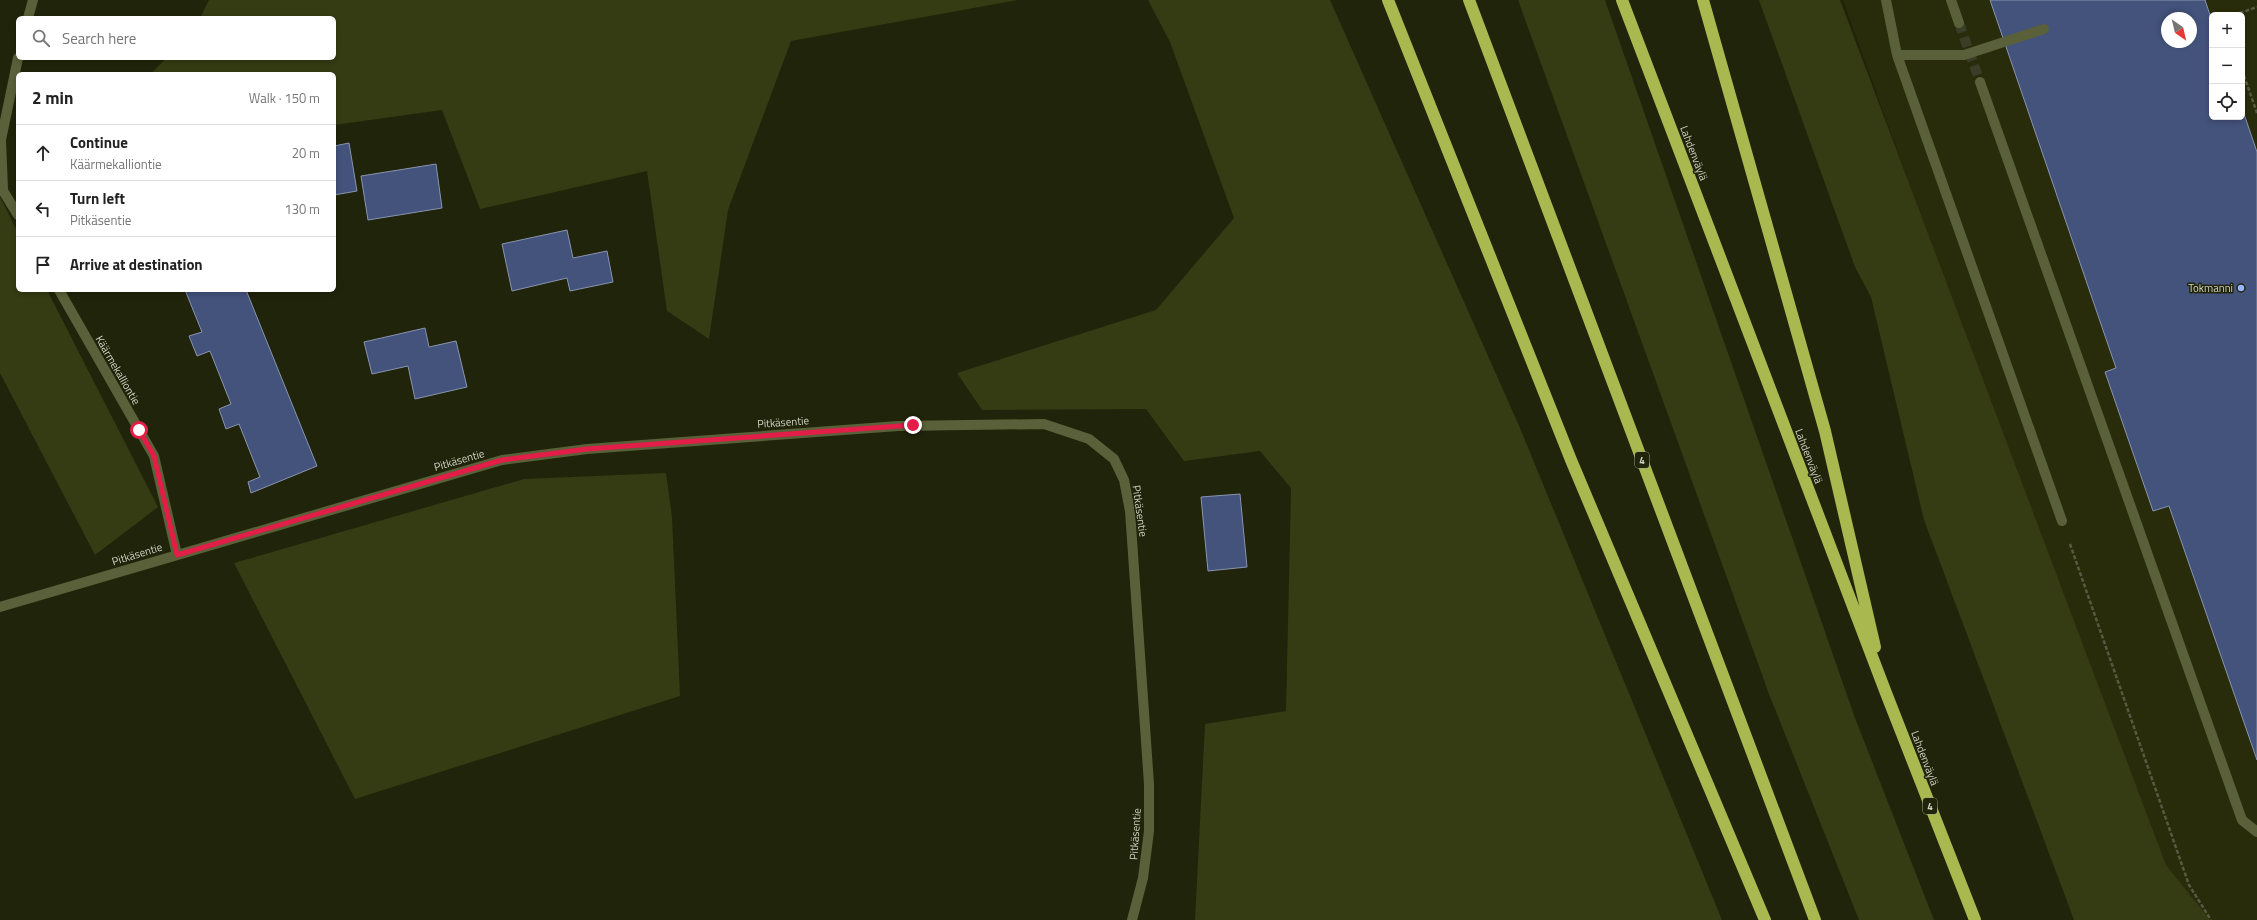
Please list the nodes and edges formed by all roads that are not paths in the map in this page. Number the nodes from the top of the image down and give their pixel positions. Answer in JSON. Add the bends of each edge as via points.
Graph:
{"nodes":[{"id":1,"x":33,"y":0,"type":"edge"},
{"id":2,"x":1388,"y":0,"type":"edge"},
{"id":3,"x":1469,"y":0,"type":"edge"},
{"id":4,"x":1622,"y":0,"type":"edge"},
{"id":5,"x":1703,"y":0,"type":"edge"},
{"id":6,"x":1886,"y":0,"type":"edge"},
{"id":7,"x":1951,"y":0,"type":"edge"},
{"id":8,"x":29,"y":16,"type":"edge"},
{"id":9,"x":1959,"y":23,"type":"tunnel mouth"},
{"id":10,"x":2044,"y":29,"type":"dead end"},
{"id":11,"x":1897,"y":55,"type":"junction"},
{"id":12,"x":18,"y":60,"type":"edge"},
{"id":13,"x":1980,"y":82,"type":"tunnel mouth"},
{"id":14,"x":2,"y":187,"type":"edge"},
{"id":15,"x":16,"y":212,"type":"edge"},
{"id":16,"x":60,"y":292,"type":"edge"},
{"id":17,"x":2062,"y":521,"type":"road end"},
{"id":18,"x":177,"y":555,"type":"junction"},
{"id":19,"x":0,"y":607,"type":"edge"},
{"id":20,"x":1886,"y":693,"type":"junction"},
{"id":21,"x":2257,"y":832,"type":"edge"},
{"id":22,"x":1132,"y":920,"type":"edge"},
{"id":23,"x":1765,"y":920,"type":"edge"},
{"id":24,"x":1815,"y":920,"type":"edge"},
{"id":25,"x":1975,"y":920,"type":"edge"}],
"edges":[{"from":1,"to":8,"type":"street"},
{"from":2,"to":23,"type":"highway","via":[[1571,460]]},
{"from":3,"to":24,"type":"highway","number":"4"},
{"from":4,"to":20,"type":"highway","name":"Lahdenväylä","number":"4"},
{"from":5,"to":20,"type":"highway","via":[[1825,431]]},
{"from":6,"to":11,"type":"street"},
{"from":7,"to":9,"type":"street"},
{"from":10,"to":11,"type":"street","via":[[1964,55]]},
{"from":11,"to":17,"type":"street"},
{"from":12,"to":14,"type":"street","via":[[1,140]]},
{"from":13,"to":21,"type":"street","via":[[2242,820]]},
{"from":14,"to":15,"type":"street"},
{"from":16,"to":18,"type":"street","name":"Käärmekalliontie","via":[[154,456]]},
{"from":18,"to":19,"type":"street","name":"Pitkäsentie"},
{"from":18,"to":22,"type":"street","name":"Pitkäsentie","via":[[502,460],[587,449],[898,426],[1044,424],[1089,439],[1114,459],[1124,480],[1130,512],[1149,784],[1149,831],[1143,878]]},
{"from":20,"to":25,"type":"highway","name":"Lahdenväylä","number":"4"}]}
